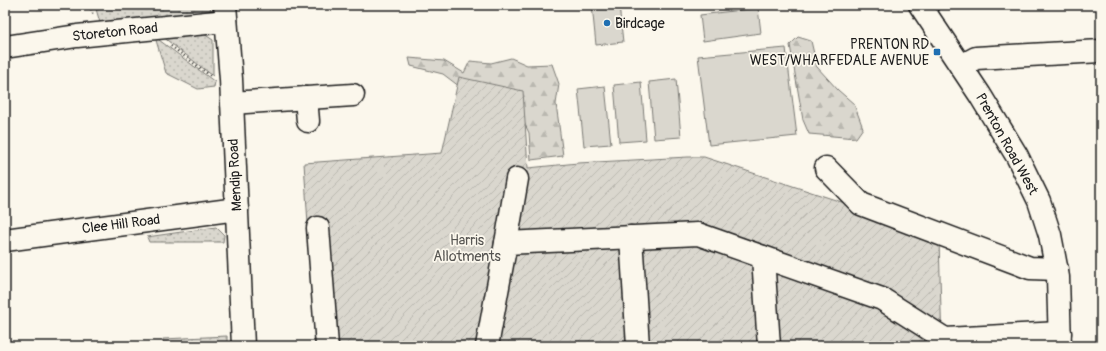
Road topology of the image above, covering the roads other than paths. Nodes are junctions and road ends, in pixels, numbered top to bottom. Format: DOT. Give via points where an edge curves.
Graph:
graph roads {
  1 [pos="920,5"];
  2 [pos="225,13"];
  3 [pos="5,47"];
  4 [pos="1101,51"];
  5 [pos="961,66"];
  6 [pos="353,94"];
  7 [pos="231,97"];
  8 [pos="306,98"];
  9 [pos="308,121"];
  10 [pos="826,168"];
  11 [pos="517,179"];
  12 [pos="237,209"];
  13 [pos="318,228"];
  14 [pos="632,237"];
  15 [pos="5,240"];
  16 [pos="506,243"];
  17 [pos="762,257"];
  18 [pos="1056,269"];
  19 [pos="1060,332"];
  20 [pos="949,336"];
  21 [pos="489,340"];
  22 [pos="243,346"];
  23 [pos="328,346"];
  24 [pos="638,346"];
  25 [pos="769,346"];
  1 -- 5 [label="street, Prenton Road West"];
  2 -- 3 [label="street, Storeton Road"];
  2 -- 7 [label="street, Mendip Road"];
  4 -- 5 [label="street" via="976,58"];
  5 -- 18 [label="street, Prenton Road West" via="1017,156 1039,201 1050,235"];
  6 -- 8 [label="street"];
  7 -- 8 [label="street"];
  7 -- 12 [label="street, Mendip Road"];
  8 -- 9 [label="street"];
  10 -- 18 [label="street" via="861,204 1030,268"];
  11 -- 16 [label="street"];
  12 -- 15 [label="street, Clee Hill Road"];
  12 -- 22 [label="street, Mendip Road"];
  13 -- 23 [label="street"];
  14 -- 16 [label="street"];
  14 -- 17 [label="street" via="698,234"];
  14 -- 24 [label="street"];
  16 -- 21 [label="street"];
  17 -- 20 [label="street" via="882,300"];
  17 -- 25 [label="street"];
  18 -- 19 [label="street, Prenton Road West"];
  19 -- 20 [label="street"];
}
